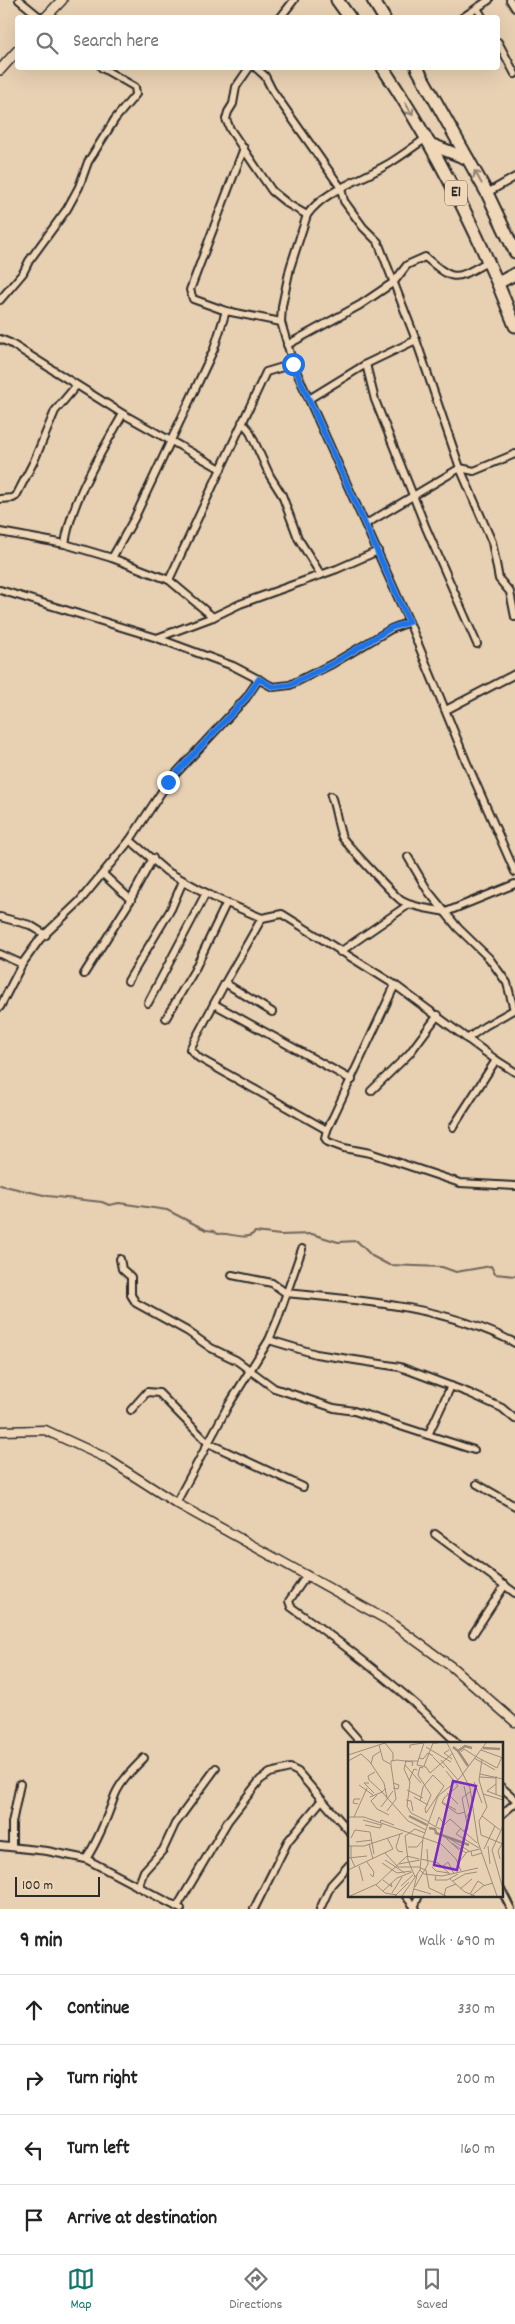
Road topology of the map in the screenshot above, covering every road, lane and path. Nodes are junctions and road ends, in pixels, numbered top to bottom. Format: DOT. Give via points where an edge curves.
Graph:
graph roads {
  1 [pos="19,0"];
  2 [pos="62,0"];
  3 [pos="294,0"];
  4 [pos="337,0"];
  5 [pos="373,0"];
  6 [pos="489,0"];
  7 [pos="510,0"];
  8 [pos="477,8"];
  9 [pos="515,8"];
  10 [pos="37,15"];
  11 [pos="49,15"];
  12 [pos="282,15"];
  13 [pos="348,15"];
  14 [pos="382,15"];
  15 [pos="466,15"];
  16 [pos="481,15"];
  17 [pos="500,46"];
  18 [pos="15,53"];
  19 [pos="0,70"];
  20 [pos="106,70"];
  21 [pos="249,70"];
  22 [pos="258,70"];
  23 [pos="384,70"];
  24 [pos="418,70"];
  25 [pos="515,74"];
  26 [pos="428,141"];
  27 [pos="244,148"];
  28 [pos="468,159"];
  29 [pos="515,177"];
  30 [pos="341,188"];
  31 [pos="487,193"];
  32 [pos="307,215"];
  33 [pos="511,232"];
  34 [pos="515,252"];
  35 [pos="489,261"];
  36 [pos="515,274"];
  37 [pos="394,282"];
  38 [pos="498,283"];
  39 [pos="0,300"];
  40 [pos="226,311"];
  41 [pos="281,322"];
  42 [pos="515,326"];
  43 [pos="0,339"];
  44 [pos="416,340"];
  45 [pos="287,345"];
  46 [pos="293,364"];
  47 [pos="366,364"];
  48 [pos="76,386"];
  49 [pos="309,400"];
  50 [pos="123,414"];
  51 [pos="242,422"];
  52 [pos="170,442"];
  53 [pos="515,454"];
  54 [pos="460,468"];
  55 [pos="221,469"];
  56 [pos="413,496"];
  57 [pos="0,499"];
  58 [pos="366,524"];
  59 [pos="0,532"];
  60 [pos="65,544"];
  61 [pos="378,551"];
  62 [pos="112,558"];
  63 [pos="320,575"];
  64 [pos="170,580"];
  65 [pos="0,590"];
  66 [pos="513,593"];
  67 [pos="213,617"];
  68 [pos="515,617"];
  69 [pos="409,622"];
  70 [pos="157,638"];
  71 [pos="477,644"];
  72 [pos="515,674"];
  73 [pos="259,679"];
  74 [pos="446,710"];
  75 [pos="331,796"];
  76 [pos="130,840"];
  77 [pos="408,857"];
  78 [pos="153,858"];
  79 [pos="515,872"];
  80 [pos="103,874"];
  81 [pos="183,882"];
  82 [pos="515,884"];
  83 [pos="206,893"];
  84 [pos="131,900"];
  85 [pos="226,904"];
  86 [pos="408,904"];
  87 [pos="446,912"];
  88 [pos="0,917"];
  89 [pos="262,918"];
  90 [pos="46,935"];
  91 [pos="340,952"];
  92 [pos="0,954"];
  93 [pos="22,964"];
  94 [pos="84,974"];
  95 [pos="128,981"];
  96 [pos="224,983"];
  97 [pos="395,985"];
  98 [pos="148,1004"];
  99 [pos="214,1004"];
  100 [pos="0,1007"];
  101 [pos="515,1009"];
  102 [pos="272,1012"];
  103 [pos="438,1016"];
  104 [pos="166,1018"];
  105 [pos="467,1039"];
  106 [pos="496,1060"];
  107 [pos="515,1072"];
  108 [pos="352,1080"];
  109 [pos="371,1090"];
  110 [pos="453,1127"];
  111 [pos="327,1130"];
  112 [pos="515,1186"];
  113 [pos="302,1249"];
  114 [pos="120,1259"];
  115 [pos="232,1275"];
  116 [pos="286,1293"];
  117 [pos="268,1340"];
  118 [pos="515,1343"];
  119 [pos="249,1369"];
  120 [pos="451,1386"];
  121 [pos="131,1410"];
  122 [pos="515,1419"];
  123 [pos="0,1430"];
  124 [pos="428,1435"];
  125 [pos="208,1443"];
  126 [pos="474,1450"];
  127 [pos="478,1484"];
  128 [pos="302,1487"];
  129 [pos="176,1503"];
  130 [pos="515,1506"];
  131 [pos="435,1534"];
  132 [pos="308,1575"];
  133 [pos="505,1585"];
  134 [pos="515,1593"];
  135 [pos="473,1634"];
  136 [pos="515,1722"];
  137 [pos="345,1725"];
  138 [pos="360,1742"];
  139 [pos="455,1742"];
  140 [pos="144,1758"];
  141 [pos="216,1768"];
  142 [pos="20,1784"];
  143 [pos="502,1788"];
  144 [pos="515,1799"];
  145 [pos="321,1801"];
  146 [pos="515,1803"];
  147 [pos="502,1814"];
  148 [pos="348,1830"];
  149 [pos="0,1846"];
  150 [pos="12,1846"];
  151 [pos="86,1860"];
  152 [pos="348,1866"];
  153 [pos="138,1887"];
  154 [pos="502,1891"];
  155 [pos="406,1896"];
  156 [pos="419,1896"];
  157 [pos="179,1908"];
  158 [pos="414,1908"];
  159 [pos="254,1909"];
  160 [pos="320,1909"];
  161 [pos="511,1909"];
  1 -- 10 [label="street"];
  2 -- 11 [label="main road"];
  3 -- 12 [label="street"];
  4 -- 13 [label="highway"];
  5 -- 14 [label="highway"];
  6 -- 8 [label="street"];
  7 -- 9 [label="street"];
  8 -- 15 [label="street"];
  8 -- 16 [label="street"];
  17 -- 25 [label="street"];
  18 -- 19 [label="main road"];
  20 -- 39 [label="street" via="130,82 136,87 136,94 115,119 88,162 67,209 23,273"];
  21 -- 27 [label="street" via="236,87 226,119"];
  22 -- 30 [label="street"];
  23 -- 26 [label="highway, E1, one-way"];
  24 -- 28 [label="highway, E1"];
  26 -- 28 [label="highway"];
  26 -- 30 [label="street"];
  26 -- 35 [label="highway, E1"];
  27 -- 32 [label="street" via="272,191"];
  27 -- 40 [label="street" via="190,290 193,299"];
  31 -- 28 [label="highway, E1, one-way"];
  29 -- 31 [label="street"];
  30 -- 32 [label="street"];
  30 -- 37 [label="street" via="344,202 378,242"];
  31 -- 33 [label="highway, E1"];
  32 -- 41 [label="street" via="290,268"];
  33 -- 34 [label="highway, E1"];
  35 -- 37 [label="street" via="454,278 425,257 407,265"];
  35 -- 38 [label="highway, E1"];
  36 -- 38 [label="highway"];
  37 -- 44 [label="street"];
  37 -- 45 [label="street" via="360,306"];
  38 -- 42 [label="highway, E1"];
  40 -- 41 [label="street"];
  40 -- 52 [label="street" via="214,349"];
  41 -- 45 [label="street"];
  43 -- 48 [label="street"];
  44 -- 47 [label="street"];
  44 -- 54 [label="street"];
  45 -- 46 [label="street"];
  46 -- 49 [label="street"];
  46 -- 51 [label="street" via="266,372"];
  47 -- 49 [label="street"];
  47 -- 56 [label="street" via="375,400"];
  48 -- 50 [label="street"];
  48 -- 57 [label="street" via="55,411 16,496"];
  49 -- 58 [label="street"];
  50 -- 52 [label="street"];
  50 -- 60 [label="street" via="68,521"];
  51 -- 55 [label="street"];
  51 -- 63 [label="street" via="282,495 298,538"];
  52 -- 55 [label="street"];
  52 -- 62 [label="street"];
  53 -- 54 [label="street" via="474,471"];
  54 -- 56 [label="street"];
  54 -- 66 [label="street" via="492,542 499,579"];
  55 -- 64 [label="street"];
  56 -- 58 [label="street"];
  56 -- 71 [label="street"];
  58 -- 61 [label="street"];
  59 -- 60 [label="street"];
  60 -- 62 [label="street"];
  61 -- 63 [label="street"];
  61 -- 69 [label="street"];
  62 -- 64 [label="street"];
  63 -- 67 [label="street"];
  64 -- 67 [label="street"];
  65 -- 70 [label="street"];
  66 -- 68 [label="street"];
  67 -- 70 [label="street"];
  69 -- 73 [label="street" via="391,628 290,685 273,687"];
  69 -- 74 [label="street"];
  70 -- 73 [label="street"];
  72 -- 74 [label="street"];
  73 -- 76 [label="street" via="246,698 168,782"];
  74 -- 79 [label="street"];
  75 -- 86 [label="street" via="342,838 397,898"];
  76 -- 78 [label="street"];
  76 -- 80 [label="street"];
  77 -- 87 [label="street" via="428,891"];
  78 -- 81 [label="street"];
  78 -- 84 [label="street"];
  80 -- 84 [label="street"];
  80 -- 90 [label="street"];
  81 -- 83 [label="street"];
  81 -- 95 [label="street" via="171,909"];
  82 -- 87 [label="street"];
  83 -- 85 [label="street"];
  83 -- 98 [label="street"];
  84 -- 94 [label="street"];
  85 -- 89 [label="street"];
  85 -- 104 [label="street" via="194,971"];
  86 -- 87 [label="street"];
  86 -- 91 [label="street"];
  87 -- 101 [label="street" via="508,983"];
  88 -- 90 [label="street" via="30,925"];
  89 -- 91 [label="street" via="282,914"];
  89 -- 96 [label="street"];
  90 -- 93 [label="street"];
  91 -- 97 [label="street"];
  92 -- 93 [label="street"];
  93 -- 100 [label="street"];
  96 -- 99 [label="street"];
  96 -- 102 [label="street"];
  97 -- 103 [label="street"];
  97 -- 108 [label="street"];
  99 -- 108 [label="street"];
  99 -- 111 [label="street" via="192,1044 192,1053"];
  101 -- 105 [label="street"];
  103 -- 105 [label="street"];
  103 -- 109 [label="street" via="409,1054"];
  105 -- 106 [label="street"];
  106 -- 107 [label="street"];
  106 -- 110 [label="street"];
  108 -- 111 [label="street"];
  111 -- 112 [label="street" via="325,1138 328,1142 460,1183"];
  113 -- 116 [label="street"];
  114 -- 119 [label="street" via="122,1269 131,1277 131,1295 136,1303"];
  115 -- 116 [label="street" via="272,1284"];
  116 -- 117 [label="street"];
  116 -- 118 [label="street" via="425,1311 485,1329"];
  117 -- 119 [label="street"];
  117 -- 120 [label="street" via="316,1354 400,1367"];
  119 -- 124 [label="street" via="274,1388"];
  119 -- 125 [label="street"];
  120 -- 122 [label="street" via="502,1408"];
  120 -- 124 [label="street"];
  121 -- 125 [label="street" via="148,1392 159,1393"];
  123 -- 129 [label="street" via="35,1429 56,1434 104,1457"];
  124 -- 126 [label="street"];
  125 -- 128 [label="street"];
  125 -- 129 [label="street"];
  127 -- 130 [label="street"];
  129 -- 132 [label="street"];
  131 -- 133 [label="street"];
  132 -- 136 [label="street" via="388,1620 452,1668"];
  132 -- 139 [label="street" via="289,1600 291,1607 343,1643"];
  133 -- 134 [label="street"];
  133 -- 135 [label="street"];
  137 -- 138 [label="street"];
  140 -- 151 [label="street" via="118,1790 98,1840"];
  141 -- 153 [label="street" via="176,1824 163,1850 144,1871"];
  142 -- 150 [label="street"];
  143 -- 144 [label="street"];
  145 -- 148 [label="street"];
  145 -- 157 [label="street" via="294,1769 265,1776 228,1821"];
  145 -- 159 [label="street" via="288,1841"];
  146 -- 147 [label="street"];
  149 -- 150 [label="street"];
  150 -- 151 [label="street"];
  151 -- 153 [label="street"];
  152 -- 160 [label="street" via="331,1885"];
  153 -- 157 [label="street"];
  154 -- 161 [label="street"];
  155 -- 158 [label="street"];
  156 -- 158 [label="street"];
}
